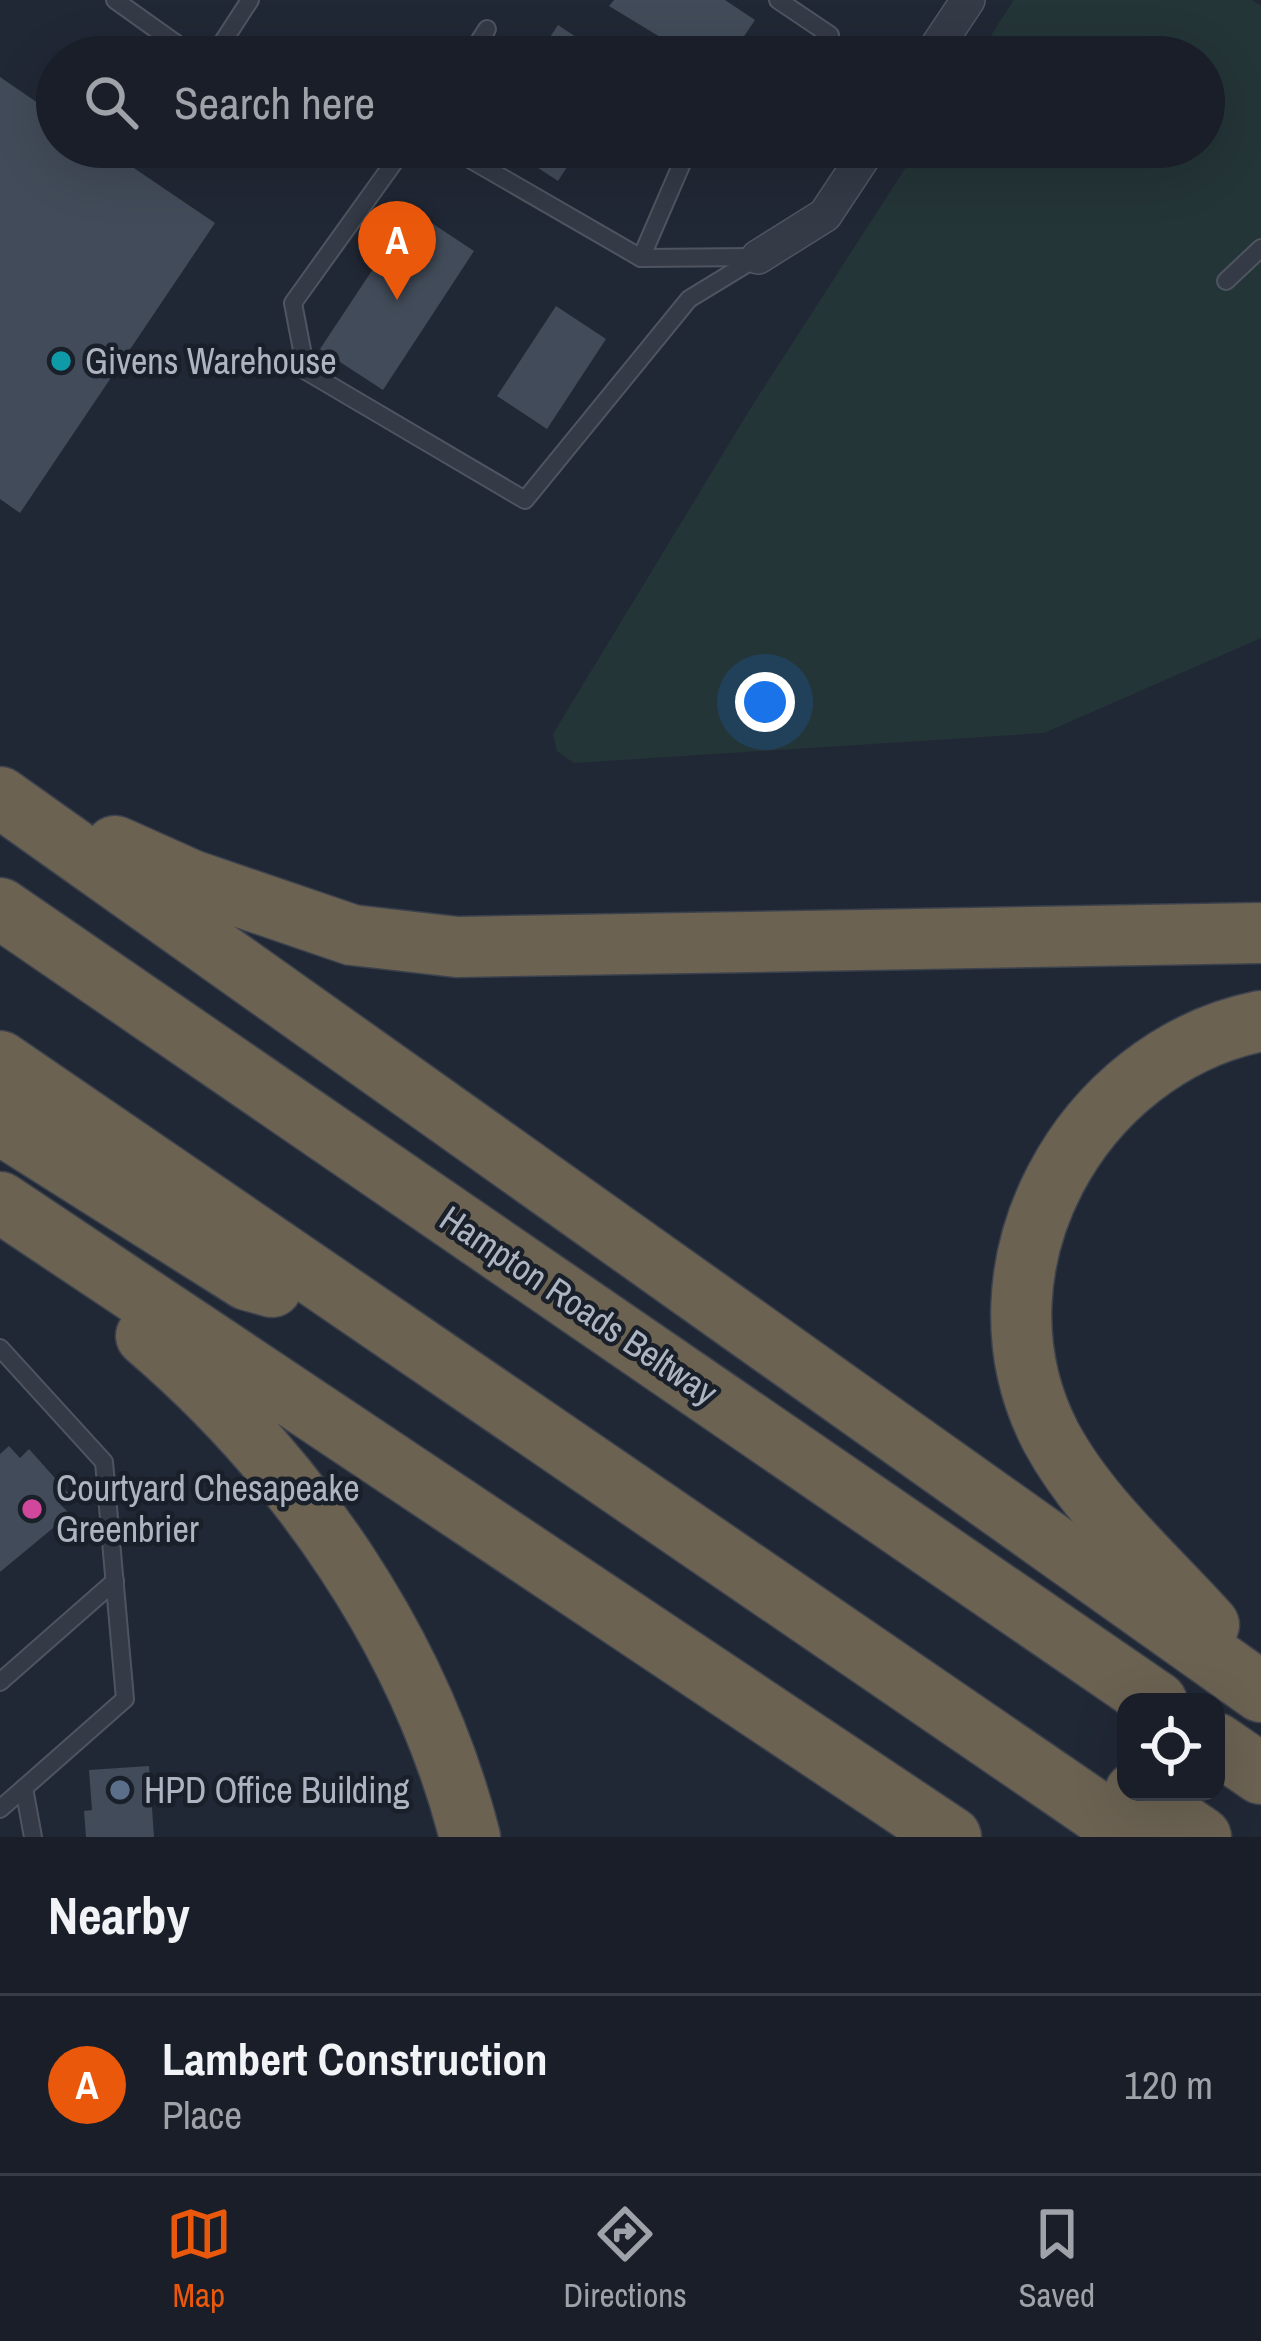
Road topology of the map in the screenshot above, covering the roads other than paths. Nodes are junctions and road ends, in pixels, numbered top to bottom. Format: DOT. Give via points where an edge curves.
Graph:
graph roads {
  1 [pos="116,0"];
  2 [pos="250,0"];
  3 [pos="778,0"];
  4 [pos="968,0"];
  5 [pos="487,29"];
  6 [pos="830,35"];
  7 [pos="165,36"];
  8 [pos="227,36"];
  9 [pos="482,36"];
  10 [pos="944,36"];
  11 [pos="390,168"];
  12 [pos="485,168"];
  13 [pos="680,168"];
  14 [pos="856,168"];
  15 [pos="1261,248"];
  16 [pos="758,256"];
  17 [pos="641,258"];
  18 [pos="1226,281"];
  19 [pos="0,783"];
  20 [pos="0,797"];
  21 [pos="0,908"];
  22 [pos="1261,933"];
  23 [pos="0,956"];
  24 [pos="1261,1021"];
  25 [pos="0,1023"];
  26 [pos="0,1061"];
  27 [pos="0,1124"];
  28 [pos="0,1202"];
  29 [pos="0,1212"];
  30 [pos="365,1312"];
  31 [pos="4,1359"];
  32 [pos="115,1581"];
  33 [pos="0,1682"];
  34 [pos="1261,1683"];
  35 [pos="1144,1693"];
  36 [pos="1261,1693"];
  37 [pos="1117,1720"];
  38 [pos="1225,1748"];
  39 [pos="1261,1774"];
  40 [pos="1117,1780"];
  41 [pos="24,1787"];
  42 [pos="1225,1794"];
  43 [pos="1148,1801"];
  44 [pos="0,1809"];
  45 [pos="1261,1818"];
  46 [pos="33,1837"];
  47 [pos="470,1837"];
  48 [pos="951,1837"];
  49 [pos="1134,1837"];
  50 [pos="1201,1837"];
  1 -- 7 [label="lane"];
  2 -- 8 [label="lane"];
  3 -- 6 [label="lane"];
  4 -- 10 [label="street"];
  5 -- 9 [label="lane"];
  11 -- 16 [label="lane" via="292,303 306,371 525,500 689,299"];
  12 -- 17 [label="lane"];
  13 -- 17 [label="lane"];
  14 -- 16 [label="street" via="824,215"];
  15 -- 18 [label="lane"];
  16 -- 17 [label="lane"];
  19 -- 22 [label="highway" via="191,880 352,935 549,949"];
  20 -- 36 [label="highway"];
  21 -- 35 [label="highway, Hampton Roads Beltway"];
  23 -- 37 [label="highway"];
  24 -- 34 [label="highway" via="1180,1049 1102,1108 1054,1176 1021,1295 1024,1347 1051,1436 1108,1514"];
  25 -- 40 [label="highway"];
  26 -- 30 [label="highway"];
  27 -- 30 [label="highway" via="248,1280"];
  28 -- 48 [label="highway"];
  29 -- 47 [label="highway" via="190,1373 302,1495 398,1651"];
  30 -- 49 [label="highway"];
  31 -- 32 [label="lane" via="104,1462"];
  32 -- 33 [label="lane"];
  32 -- 41 [label="lane" via="125,1699"];
  38 -- 39 [label="highway"];
  41 -- 44 [label="lane"];
  41 -- 46 [label="lane"];
  42 -- 45 [label="highway"];
  43 -- 50 [label="highway"];
}
